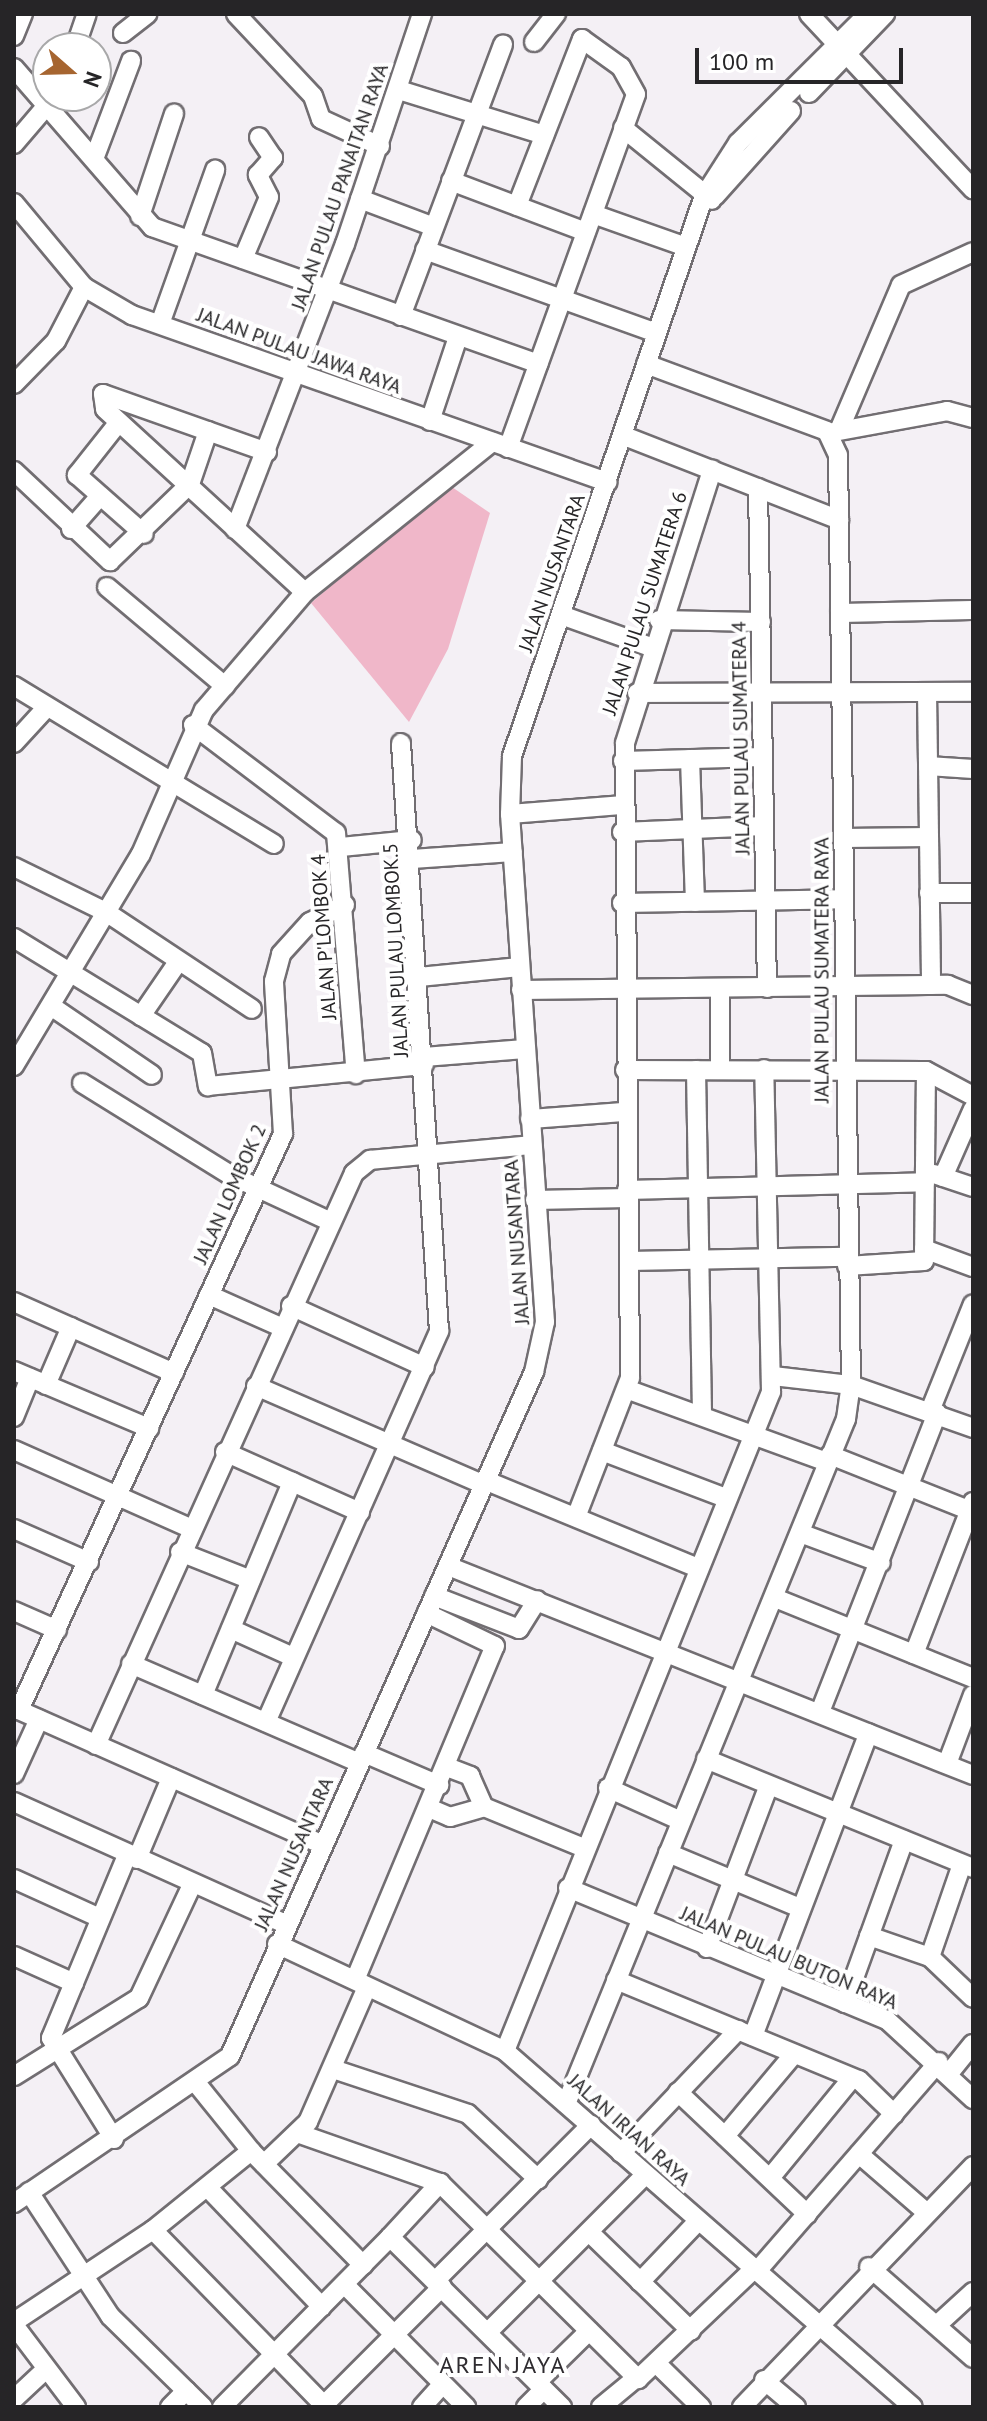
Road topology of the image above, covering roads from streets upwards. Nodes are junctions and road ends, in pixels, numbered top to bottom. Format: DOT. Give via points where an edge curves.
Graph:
graph roads {
  1 [pos="23,14"];
  2 [pos="147,14"];
  3 [pos="236,14"];
  4 [pos="422,14"];
  5 [pos="556,14"];
  6 [pos="809,14"];
  7 [pos="868,14"];
  8 [pos="885,14"];
  9 [pos="123,33"];
  10 [pos="14,36"];
  11 [pos="534,42"];
  12 [pos="503,44"];
  13 [pos="844,50"];
  14 [pos="131,61"];
  15 [pos="14,68"];
  16 [pos="32,84"];
  17 [pos="399,90"];
  18 [pos="43,112"];
  19 [pos="59,112"];
  20 [pos="174,114"];
  21 [pos="476,114"];
  22 [pos="623,128"];
  23 [pos="544,135"];
  24 [pos="259,137"];
  25 [pos="14,144"];
  26 [pos="380,146"];
  27 [pos="94,159"];
  28 [pos="215,170"];
  29 [pos="451,181"];
  30 [pos="973,189"];
  31 [pos="708,198"];
  32 [pos="360,199"];
  33 [pos="517,206"];
  34 [pos="17,214"];
  35 [pos="593,214"];
  36 [pos="140,216"];
  37 [pos="434,227"];
  38 [pos="586,232"];
  39 [pos="191,241"];
  40 [pos="686,247"];
  41 [pos="425,250"];
  42 [pos="973,252"];
  43 [pos="243,259"];
  44 [pos="84,287"];
  45 [pos="328,291"];
  46 [pos="562,299"];
  47 [pos="401,316"];
  48 [pos="160,324"];
  49 [pos="657,333"];
  50 [pos="458,337"];
  51 [pos="538,364"];
  52 [pos="646,364"];
  53 [pos="298,373"];
  54 [pos="14,384"];
  55 [pos="973,418"];
  56 [pos="430,421"];
  57 [pos="119,422"];
  58 [pos="208,431"];
  59 [pos="836,431"];
  60 [pos="624,436"];
  61 [pos="500,445"];
  62 [pos="267,452"];
  63 [pos="712,470"];
  64 [pos="14,471"];
  65 [pos="607,482"];
  66 [pos="190,484"];
  67 [pos="758,488"];
  68 [pos="100,496"];
  69 [pos="839,520"];
  70 [pos="71,529"];
  71 [pos="235,529"];
  72 [pos="144,534"];
  73 [pos="107,587"];
  74 [pos="305,592"];
  75 [pos="973,610"];
  76 [pos="840,613"];
  77 [pos="561,615"];
  78 [pos="659,620"];
  79 [pos="761,622"];
  80 [pos="651,647"];
  81 [pos="14,686"];
  82 [pos="225,686"];
  83 [pos="843,691"];
  84 [pos="762,692"];
  85 [pos="927,692"];
  86 [pos="973,692"];
  87 [pos="637,693"];
  88 [pos="47,707"];
  89 [pos="193,725"];
  90 [pos="14,743"];
  91 [pos="401,743"];
  92 [pos="763,757"];
  93 [pos="690,759"];
  94 [pos="623,761"];
  95 [pos="928,766"];
  96 [pos="973,769"];
  97 [pos="173,778"];
  98 [pos="621,805"];
  99 [pos="510,814"];
  100 [pos="764,826"];
  101 [pos="693,828"];
  102 [pos="622,832"];
  103 [pos="929,837"];
  104 [pos="843,838"];
  105 [pos="274,844"];
  106 [pos="341,847"];
  107 [pos="412,850"];
  108 [pos="513,852"];
  109 [pos="14,867"];
  110 [pos="929,893"];
  111 [pos="973,893"];
  112 [pos="766,899"];
  113 [pos="843,899"];
  114 [pos="695,902"];
  115 [pos="622,903"];
  116 [pos="345,905"];
  117 [pos="106,912"];
  118 [pos="14,938"];
  119 [pos="178,962"];
  120 [pos="520,967"];
  121 [pos="71,972"];
  122 [pos="419,977"];
  123 [pos="931,985"];
  124 [pos="844,987"];
  125 [pos="767,988"];
  126 [pos="623,989"];
  127 [pos="720,989"];
  128 [pos="521,990"];
  129 [pos="973,995"];
  130 [pos="51,1006"];
  131 [pos="252,1009"];
  132 [pos="141,1016"];
  133 [pos="525,1049"];
  134 [pos="424,1061"];
  135 [pos="14,1066"];
  136 [pos="764,1069"];
  137 [pos="844,1069"];
  138 [pos="625,1070"];
  139 [pos="696,1070"];
  140 [pos="720,1070"];
  141 [pos="926,1071"];
  142 [pos="356,1074"];
  143 [pos="152,1075"];
  144 [pos="82,1083"];
  145 [pos="285,1083"];
  146 [pos="973,1096"];
  147 [pos="973,1109"];
  148 [pos="624,1112"];
  149 [pos="530,1119"];
  150 [pos="532,1145"];
  151 [pos="430,1155"];
  152 [pos="931,1176"];
  153 [pos="767,1187"];
  154 [pos="846,1187"];
  155 [pos="973,1187"];
  156 [pos="698,1189"];
  157 [pos="257,1190"];
  158 [pos="627,1194"];
  159 [pos="535,1200"];
  160 [pos="331,1222"];
  161 [pos="924,1255"];
  162 [pos="699,1259"];
  163 [pos="767,1259"];
  164 [pos="629,1261"];
  165 [pos="847,1261"];
  166 [pos="973,1267"];
  167 [pos="209,1295"];
  168 [pos="14,1302"];
  169 [pos="973,1304"];
  170 [pos="291,1306"];
  171 [pos="71,1327"];
  172 [pos="281,1327"];
  173 [pos="967,1337"];
  174 [pos="425,1367"];
  175 [pos="174,1373"];
  176 [pos="773,1376"];
  177 [pos="30,1378"];
  178 [pos="851,1385"];
  179 [pos="256,1386"];
  180 [pos="629,1390"];
  181 [pos="934,1412"];
  182 [pos="702,1416"];
  183 [pos="14,1417"];
  184 [pos="149,1428"];
  185 [pos="973,1428"];
  186 [pos="752,1436"];
  187 [pos="389,1445"];
  188 [pos="14,1450"];
  189 [pos="602,1451"];
  190 [pos="225,1452"];
  191 [pos="828,1458"];
  192 [pos="292,1482"];
  193 [pos="486,1483"];
  194 [pos="910,1486"];
  195 [pos="118,1496"];
  196 [pos="726,1498"];
  197 [pos="972,1508"];
  198 [pos="360,1512"];
  199 [pos="576,1517"];
  200 [pos="190,1528"];
  201 [pos="14,1529"];
  202 [pos="800,1533"];
  203 [pos="180,1552"];
  204 [pos="89,1562"];
  205 [pos="881,1563"];
  206 [pos="448,1566"];
  207 [pos="698,1568"];
  208 [pos="251,1580"];
  209 [pos="775,1598"];
  210 [pos="537,1600"];
  211 [pos="430,1604"];
  212 [pos="14,1611"];
  213 [pos="231,1629"];
  214 [pos="852,1629"];
  215 [pos="57,1630"];
  216 [pos="662,1650"];
  217 [pos="914,1654"];
  218 [pos="293,1657"];
  219 [pos="131,1664"];
  220 [pos="973,1678"];
  221 [pos="738,1682"];
  222 [pos="203,1695"];
  223 [pos="973,1695"];
  224 [pos="16,1709"];
  225 [pos="820,1712"];
  226 [pos="39,1719"];
  227 [pos="266,1722"];
  228 [pos="869,1733"];
  229 [pos="96,1745"];
  230 [pos="362,1758"];
  231 [pos="706,1759"];
  232 [pos="947,1764"];
  233 [pos="447,1767"];
  234 [pos="14,1774"];
  235 [pos="973,1775"];
  236 [pos="171,1778"];
  237 [pos="439,1785"];
  238 [pos="769,1785"];
  239 [pos="608,1788"];
  240 [pos="14,1802"];
  241 [pos="484,1807"];
  242 [pos="429,1808"];
  243 [pos="837,1813"];
  244 [pos="681,1821"];
  245 [pos="904,1840"];
  246 [pos="321,1844"];
  247 [pos="584,1848"];
  248 [pos="668,1853"];
  249 [pos="132,1857"];
  250 [pos="969,1863"];
  251 [pos="14,1879"];
  252 [pos="733,1880"];
  253 [pos="192,1885"];
  254 [pos="568,1888"];
  255 [pos="800,1908"];
  256 [pos="100,1918"];
  257 [pos="641,1921"];
  258 [pos="285,1924"];
  259 [pos="869,1936"];
  260 [pos="277,1944"];
  261 [pos="707,1948"];
  262 [pos="14,1956"];
  263 [pos="930,1957"];
  264 [pos="774,1976"];
  265 [pos="616,1980"];
  266 [pos="74,1983"];
  267 [pos="361,1983"];
  268 [pos="973,1998"];
  269 [pos="845,2003"];
  270 [pos="746,2033"];
  271 [pos="973,2044"];
  272 [pos="54,2047"];
  273 [pos="505,2051"];
  274 [pos="794,2054"];
  275 [pos="945,2067"];
  276 [pos="333,2069"];
  277 [pos="14,2076"];
  278 [pos="852,2078"];
  279 [pos="197,2084"];
  280 [pos="678,2092"];
  281 [pos="973,2099"];
  282 [pos="566,2104"];
  283 [pos="894,2114"];
  284 [pos="591,2125"];
  285 [pos="300,2134"];
  286 [pos="725,2136"];
  287 [pos="114,2139"];
  288 [pos="621,2153"];
  289 [pos="859,2154"];
  290 [pos="258,2158"];
  291 [pos="973,2166"];
  292 [pos="645,2175"];
  293 [pos="770,2178"];
  294 [pos="538,2179"];
  295 [pos="440,2183"];
  296 [pos="209,2189"];
  297 [pos="22,2198"];
  298 [pos="926,2212"];
  299 [pos="807,2214"];
  300 [pos="698,2221"];
  301 [pos="153,2230"];
  302 [pos="487,2230"];
  303 [pos="589,2232"];
  304 [pos="390,2237"];
  305 [pos="363,2265"];
  306 [pos="869,2267"];
  307 [pos="756,2270"];
  308 [pos="81,2279"];
  309 [pos="539,2281"];
  310 [pos="640,2282"];
  311 [pos="438,2284"];
  312 [pos="345,2285"];
  313 [pos="973,2292"];
  314 [pos="322,2307"];
  315 [pos="817,2321"];
  316 [pos="14,2324"];
  317 [pos="937,2325"];
  318 [pos="589,2331"];
  319 [pos="691,2331"];
  320 [pos="488,2332"];
  321 [pos="392,2337"];
  322 [pos="274,2355"];
  323 [pos="973,2358"];
  324 [pos="656,2363"];
  325 [pos="44,2371"];
  326 [pos="637,2379"];
  327 [pos="764,2380"];
  328 [pos="442,2385"];
  329 [pos="540,2386"];
  330 [pos="186,2391"];
  331 [pos="14,2399"];
  332 [pos="325,2406"];
  333 [pos="76,2407"];
  334 [pos="170,2407"];
  335 [pos="203,2407"];
  336 [pos="222,2407"];
  337 [pos="422,2407"];
  338 [pos="466,2407"];
  339 [pos="526,2407"];
  340 [pos="562,2407"];
  341 [pos="601,2407"];
  342 [pos="701,2407"];
  343 [pos="742,2407"];
  344 [pos="796,2407"];
  345 [pos="913,2407"];
  1 -- 10 [label="street"];
  2 -- 9 [label="street"];
  3 -- 26 [label="street" via="313,96 321,119"];
  4 -- 17 [label="street, JALAN PULAU PANAITAN RAYA"];
  5 -- 11 [label="street"];
  6 -- 13 [label="street"];
  7 -- 13 [label="street, JALAN NUSANTARA"];
  8 -- 13 [label="street, JALAN NUSANTARA"];
  12 -- 21 [label="street"];
  13 -- 30 [label="street"];
  13 -- 31 [label="street, JALAN NUSANTARA"];
  14 -- 27 [label="street"];
  15 -- 16 [label="street"];
  17 -- 21 [label="street"];
  17 -- 26 [label="street, JALAN PULAU PANAITAN RAYA"];
  18 -- 25 [label="street"];
  19 -- 27 [label="street"];
  20 -- 36 [label="street"];
  21 -- 23 [label="street"];
  21 -- 29 [label="street"];
  22 -- 23 [label="street" via="636,94 633,80 582,39"];
  22 -- 31 [label="street"];
  22 -- 35 [label="street"];
  23 -- 33 [label="street"];
  24 -- 43 [label="street" via="274,159 258,175 269,199"];
  26 -- 32 [label="street, JALAN PULAU PANAITAN RAYA"];
  27 -- 36 [label="street"];
  28 -- 39 [label="street"];
  29 -- 33 [label="street"];
  29 -- 37 [label="street"];
  31 -- 40 [label="street, JALAN NUSANTARA"];
  32 -- 37 [label="street"];
  32 -- 45 [label="street, JALAN PULAU PANAITAN RAYA"];
  33 -- 38 [label="street"];
  34 -- 44 [label="street, JALAN PULAU JAWA RAYA"];
  35 -- 38 [label="street"];
  35 -- 40 [label="street"];
  36 -- 39 [label="street"];
  37 -- 41 [label="street"];
  38 -- 46 [label="street"];
  39 -- 43 [label="street"];
  39 -- 48 [label="street"];
  40 -- 49 [label="street, JALAN NUSANTARA"];
  41 -- 46 [label="street"];
  41 -- 47 [label="street"];
  42 -- 59 [label="street" via="901,285"];
  43 -- 45 [label="street"];
  44 -- 48 [label="street, JALAN PULAU JAWA RAYA"];
  44 -- 54 [label="street" via="49,351"];
  45 -- 47 [label="street"];
  45 -- 53 [label="street, JALAN PULAU PANAITAN RAYA"];
  46 -- 49 [label="street"];
  46 -- 51 [label="street"];
  47 -- 50 [label="street"];
  48 -- 53 [label="street, JALAN PULAU JAWA RAYA"];
  49 -- 52 [label="street, JALAN NUSANTARA"];
  50 -- 51 [label="street"];
  50 -- 56 [label="street"];
  51 -- 61 [label="street"];
  52 -- 59 [label="street"];
  52 -- 60 [label="street, JALAN NUSANTARA"];
  53 -- 56 [label="street, JALAN PULAU JAWA RAYA"];
  53 -- 62 [label="street, JALAN PULAU PANAITAN RAYA"];
  55 -- 59 [label="street" via="947,411"];
  56 -- 61 [label="street, JALAN PULAU JAWA RAYA"];
  57 -- 58 [label="street" via="105,409 107,392"];
  57 -- 66 [label="street"];
  57 -- 68 [label="street" via="77,474"];
  58 -- 62 [label="street"];
  58 -- 66 [label="street"];
  59 -- 69 [label="street, JALAN PULAU SUMATERA RAYA"];
  60 -- 63 [label="street"];
  60 -- 65 [label="street, JALAN NUSANTARA"];
  61 -- 65 [label="street, JALAN PULAU JAWA RAYA"];
  61 -- 74 [label="street"];
  62 -- 71 [label="street, JALAN PULAU PANAITAN RAYA"];
  63 -- 67 [label="street"];
  63 -- 78 [label="street, JALAN PULAU SUMATERA 6"];
  64 -- 70 [label="street"];
  65 -- 77 [label="street, JALAN NUSANTARA"];
  66 -- 71 [label="street"];
  66 -- 72 [label="street"];
  67 -- 69 [label="street"];
  67 -- 79 [label="street, JALAN PULAU SUMATERA 4"];
  68 -- 70 [label="street"];
  68 -- 72 [label="street"];
  69 -- 76 [label="street, JALAN PULAU SUMATERA RAYA"];
  70 -- 72 [label="street" via="108,561"];
  71 -- 74 [label="street"];
  73 -- 82 [label="street"];
  74 -- 82 [label="street"];
  75 -- 76 [label="street"];
  76 -- 83 [label="street, JALAN PULAU SUMATERA RAYA"];
  77 -- 80 [label="street"];
  77 -- 99 [label="street, JALAN NUSANTARA" via="512,756"];
  78 -- 79 [label="street"];
  78 -- 80 [label="street, JALAN PULAU SUMATERA 6"];
  79 -- 84 [label="street, JALAN PULAU SUMATERA 4"];
  80 -- 87 [label="street, JALAN PULAU SUMATERA 6"];
  81 -- 88 [label="street"];
  82 -- 89 [label="street"];
  83 -- 84 [label="street"];
  83 -- 85 [label="street"];
  83 -- 104 [label="street, JALAN PULAU SUMATERA RAYA"];
  84 -- 87 [label="street"];
  84 -- 92 [label="street, JALAN PULAU SUMATERA 4"];
  85 -- 86 [label="street"];
  85 -- 95 [label="street"];
  87 -- 94 [label="street, JALAN PULAU SUMATERA 6"];
  88 -- 90 [label="street"];
  88 -- 97 [label="street"];
  89 -- 97 [label="street"];
  89 -- 106 [label="street, JALAN P'LOMBOK 4" via="329,826"];
  91 -- 107 [label="street, JALAN PULAU LOMBOK.5"];
  92 -- 93 [label="street"];
  92 -- 100 [label="street, JALAN PULAU SUMATERA 4"];
  93 -- 94 [label="street"];
  93 -- 101 [label="street"];
  94 -- 98 [label="street, JALAN PULAU SUMATERA 6"];
  95 -- 96 [label="street"];
  95 -- 103 [label="street"];
  97 -- 105 [label="street"];
  97 -- 117 [label="street" via="156,826"];
  98 -- 99 [label="street"];
  98 -- 102 [label="street, JALAN PULAU SUMATERA 6"];
  99 -- 108 [label="street, JALAN NUSANTARA"];
  100 -- 101 [label="street"];
  100 -- 112 [label="street, JALAN PULAU SUMATERA 4"];
  101 -- 102 [label="street"];
  101 -- 114 [label="street"];
  102 -- 115 [label="street, JALAN PULAU SUMATERA 6"];
  103 -- 104 [label="street"];
  103 -- 110 [label="street"];
  104 -- 113 [label="street, JALAN PULAU SUMATERA RAYA"];
  106 -- 107 [label="street"];
  106 -- 116 [label="street, JALAN P'LOMBOK 4"];
  107 -- 108 [label="street"];
  107 -- 122 [label="street, JALAN PULAU LOMBOK.5"];
  108 -- 120 [label="street, JALAN NUSANTARA"];
  109 -- 117 [label="street"];
  110 -- 111 [label="street"];
  110 -- 123 [label="street"];
  112 -- 113 [label="street"];
  112 -- 114 [label="street"];
  112 -- 125 [label="street, JALAN PULAU SUMATERA 4"];
  113 -- 124 [label="street, JALAN PULAU SUMATERA RAYA"];
  114 -- 115 [label="street"];
  115 -- 126 [label="street, JALAN PULAU SUMATERA 6"];
  116 -- 142 [label="street, JALAN P'LOMBOK 4"];
  116 -- 145 [label="street, JALAN LOMBOK 2" via="296,934 275,969"];
  117 -- 119 [label="street"];
  117 -- 121 [label="street"];
  118 -- 121 [label="street"];
  119 -- 131 [label="street"];
  119 -- 132 [label="street"];
  120 -- 122 [label="street"];
  120 -- 128 [label="street, JALAN NUSANTARA"];
  121 -- 130 [label="street"];
  121 -- 132 [label="street"];
  122 -- 134 [label="street, JALAN PULAU LOMBOK.5"];
  123 -- 124 [label="street"];
  123 -- 129 [label="street"];
  124 -- 125 [label="street"];
  124 -- 137 [label="street, JALAN PULAU SUMATERA RAYA"];
  125 -- 127 [label="street"];
  126 -- 127 [label="street"];
  126 -- 128 [label="street"];
  126 -- 138 [label="street, JALAN PULAU SUMATERA 6"];
  127 -- 140 [label="street"];
  128 -- 133 [label="street, JALAN NUSANTARA"];
  130 -- 135 [label="street"];
  130 -- 143 [label="street"];
  132 -- 145 [label="street" via="202,1053 208,1086"];
  133 -- 134 [label="street"];
  133 -- 149 [label="street, JALAN NUSANTARA"];
  134 -- 142 [label="street"];
  134 -- 151 [label="street, JALAN PULAU LOMBOK.5"];
  136 -- 137 [label="street"];
  136 -- 140 [label="street"];
  136 -- 153 [label="street"];
  137 -- 141 [label="street"];
  137 -- 154 [label="street, JALAN PULAU SUMATERA RAYA"];
  138 -- 139 [label="street"];
  138 -- 148 [label="street, JALAN PULAU SUMATERA 6"];
  139 -- 140 [label="street"];
  139 -- 156 [label="street"];
  141 -- 146 [label="street"];
  141 -- 152 [label="street"];
  142 -- 145 [label="street"];
  144 -- 157 [label="street"];
  145 -- 157 [label="street, JALAN LOMBOK 2" via="283,1134"];
  147 -- 152 [label="street"];
  148 -- 149 [label="street"];
  148 -- 158 [label="street, JALAN PULAU SUMATERA 6"];
  149 -- 150 [label="street, JALAN NUSANTARA"];
  150 -- 151 [label="street"];
  150 -- 159 [label="street, JALAN NUSANTARA"];
  151 -- 160 [label="street" via="362,1165"];
  151 -- 174 [label="street, JALAN PULAU LOMBOK.5" via="440,1318"];
  152 -- 154 [label="street"];
  152 -- 155 [label="street"];
  152 -- 161 [label="street"];
  153 -- 154 [label="street"];
  153 -- 156 [label="street"];
  153 -- 163 [label="street"];
  154 -- 165 [label="street, JALAN PULAU SUMATERA RAYA"];
  156 -- 158 [label="street"];
  156 -- 162 [label="street"];
  157 -- 160 [label="street"];
  157 -- 167 [label="street, JALAN LOMBOK 2"];
  158 -- 159 [label="street"];
  158 -- 164 [label="street, JALAN PULAU SUMATERA 6"];
  159 -- 193 [label="street, JALAN NUSANTARA" via="544,1344"];
  160 -- 170 [label="street"];
  161 -- 165 [label="street"];
  161 -- 166 [label="street"];
  162 -- 163 [label="street"];
  162 -- 164 [label="street"];
  162 -- 182 [label="street"];
  163 -- 165 [label="street"];
  163 -- 176 [label="street"];
  164 -- 180 [label="street, JALAN PULAU SUMATERA 6"];
  165 -- 178 [label="street, JALAN PULAU SUMATERA RAYA"];
  167 -- 172 [label="street"];
  167 -- 175 [label="street, JALAN LOMBOK 2"];
  168 -- 171 [label="street"];
  169 -- 173 [label="street"];
  170 -- 172 [label="street"];
  170 -- 174 [label="street"];
  171 -- 175 [label="street"];
  171 -- 177 [label="street"];
  172 -- 179 [label="street"];
  173 -- 181 [label="street"];
  174 -- 187 [label="street, JALAN PULAU LOMBOK.5"];
  175 -- 184 [label="street, JALAN LOMBOK 2"];
  176 -- 178 [label="street"];
  176 -- 186 [label="street"];
  177 -- 183 [label="street"];
  177 -- 184 [label="street"];
  178 -- 181 [label="street"];
  178 -- 191 [label="street, JALAN PULAU SUMATERA RAYA"];
  179 -- 187 [label="street"];
  179 -- 190 [label="street"];
  180 -- 182 [label="street"];
  180 -- 189 [label="street"];
  181 -- 185 [label="street"];
  181 -- 194 [label="street"];
  182 -- 186 [label="street"];
  184 -- 195 [label="street, JALAN LOMBOK 2"];
  186 -- 191 [label="street"];
  186 -- 196 [label="street"];
  187 -- 193 [label="street"];
  187 -- 198 [label="street, JALAN PULAU LOMBOK.5"];
  188 -- 195 [label="street"];
  189 -- 196 [label="street"];
  189 -- 199 [label="street"];
  190 -- 192 [label="street"];
  190 -- 200 [label="street"];
  191 -- 194 [label="street"];
  191 -- 202 [label="street, JALAN PULAU SUMATERA RAYA"];
  192 -- 198 [label="street"];
  192 -- 208 [label="street"];
  193 -- 199 [label="street"];
  193 -- 206 [label="street, JALAN NUSANTARA"];
  194 -- 197 [label="street"];
  194 -- 205 [label="street"];
  195 -- 200 [label="street"];
  195 -- 204 [label="street, JALAN LOMBOK 2"];
  196 -- 207 [label="street"];
  197 -- 217 [label="street"];
  198 -- 218 [label="street, JALAN PULAU LOMBOK.5"];
  199 -- 207 [label="street"];
  200 -- 203 [label="street"];
  201 -- 204 [label="street"];
  202 -- 205 [label="street"];
  202 -- 209 [label="street, JALAN PULAU SUMATERA RAYA"];
  203 -- 208 [label="street"];
  203 -- 219 [label="street"];
  204 -- 215 [label="street, JALAN LOMBOK 2"];
  205 -- 214 [label="street"];
  206 -- 210 [label="street"];
  206 -- 211 [label="street, JALAN NUSANTARA"];
  207 -- 216 [label="street"];
  208 -- 213 [label="street"];
  209 -- 214 [label="street"];
  209 -- 221 [label="street, JALAN PULAU SUMATERA RAYA"];
  210 -- 211 [label="street" via="519,1629"];
  210 -- 216 [label="street"];
  211 -- 230 [label="street, JALAN NUSANTARA"];
  211 -- 233 [label="street" via="495,1646"];
  212 -- 215 [label="street"];
  213 -- 218 [label="street"];
  213 -- 222 [label="street"];
  214 -- 217 [label="street"];
  214 -- 225 [label="street"];
  215 -- 224 [label="street, JALAN LOMBOK 2"];
  216 -- 221 [label="street"];
  216 -- 239 [label="street"];
  217 -- 220 [label="street"];
  218 -- 227 [label="street, JALAN PULAU LOMBOK.5"];
  219 -- 222 [label="street"];
  219 -- 229 [label="street"];
  221 -- 225 [label="street"];
  221 -- 231 [label="street, JALAN PULAU SUMATERA RAYA"];
  222 -- 227 [label="street"];
  223 -- 232 [label="street"];
  224 -- 226 [label="street"];
  225 -- 228 [label="street"];
  226 -- 229 [label="street"];
  226 -- 234 [label="street"];
  227 -- 230 [label="street"];
  228 -- 232 [label="street"];
  228 -- 243 [label="street"];
  229 -- 236 [label="street"];
  230 -- 237 [label="street"];
  230 -- 246 [label="street, JALAN NUSANTARA"];
  231 -- 238 [label="street"];
  231 -- 244 [label="street, JALAN PULAU SUMATERA RAYA"];
  232 -- 235 [label="street"];
  233 -- 237 [label="street"];
  233 -- 241 [label="street" via="470,1776"];
  236 -- 246 [label="street"];
  236 -- 249 [label="street"];
  237 -- 242 [label="street"];
  238 -- 243 [label="street"];
  238 -- 252 [label="street"];
  239 -- 244 [label="street"];
  239 -- 247 [label="street"];
  240 -- 249 [label="street"];
  241 -- 242 [label="street" via="450,1817"];
  241 -- 247 [label="street"];
  242 -- 267 [label="street"];
  243 -- 245 [label="street"];
  243 -- 255 [label="street"];
  244 -- 248 [label="street, JALAN PULAU SUMATERA RAYA"];
  245 -- 250 [label="street"];
  245 -- 259 [label="street"];
  246 -- 258 [label="street, JALAN NUSANTARA"];
  247 -- 254 [label="street"];
  248 -- 252 [label="street"];
  248 -- 257 [label="street, JALAN PULAU SUMATERA RAYA"];
  249 -- 253 [label="street"];
  249 -- 256 [label="street"];
  250 -- 263 [label="street"];
  251 -- 256 [label="street"];
  252 -- 255 [label="street"];
  252 -- 261 [label="street"];
  253 -- 258 [label="street"];
  253 -- 272 [label="street" via="146,1990"];
  254 -- 257 [label="street, JALAN PULAU BUTON RAYA"];
  254 -- 273 [label="street"];
  255 -- 264 [label="street"];
  256 -- 266 [label="street"];
  257 -- 261 [label="street, JALAN PULAU BUTON RAYA"];
  257 -- 265 [label="street, JALAN PULAU SUMATERA RAYA"];
  258 -- 260 [label="street, JALAN NUSANTARA"];
  259 -- 263 [label="street"];
  259 -- 269 [label="street"];
  260 -- 267 [label="street, JALAN IRIAN RAYA"];
  260 -- 279 [label="street, JALAN NUSANTARA" via="230,2056"];
  261 -- 264 [label="street, JALAN PULAU BUTON RAYA"];
  262 -- 266 [label="street"];
  263 -- 268 [label="street"];
  264 -- 269 [label="street, JALAN PULAU BUTON RAYA"];
  264 -- 270 [label="street"];
  265 -- 270 [label="street"];
  265 -- 282 [label="street, JALAN PULAU SUMATERA RAYA"];
  266 -- 272 [label="street" via="52,2033"];
  267 -- 273 [label="street, JALAN IRIAN RAYA"];
  267 -- 276 [label="street"];
  269 -- 275 [label="street, JALAN PULAU BUTON RAYA" via="887,2020"];
  270 -- 274 [label="street"];
  270 -- 280 [label="street"];
  271 -- 275 [label="street"];
  272 -- 277 [label="street"];
  272 -- 287 [label="street"];
  273 -- 282 [label="street, JALAN IRIAN RAYA"];
  274 -- 278 [label="street"];
  274 -- 286 [label="street"];
  275 -- 281 [label="street, JALAN PULAU BUTON RAYA"];
  275 -- 283 [label="street"];
  276 -- 285 [label="street"];
  276 -- 294 [label="street" via="468,2114"];
  278 -- 283 [label="street"];
  278 -- 293 [label="street"];
  279 -- 287 [label="street, JALAN NUSANTARA"];
  279 -- 290 [label="street"];
  280 -- 286 [label="street"];
  280 -- 288 [label="street"];
  282 -- 284 [label="street, JALAN IRIAN RAYA"];
  283 -- 289 [label="street"];
  284 -- 288 [label="street, JALAN IRIAN RAYA"];
  284 -- 294 [label="street"];
  285 -- 290 [label="street"];
  285 -- 295 [label="street"];
  286 -- 293 [label="street"];
  287 -- 297 [label="street, JALAN NUSANTARA"];
  288 -- 292 [label="street, JALAN IRIAN RAYA"];
  289 -- 298 [label="street"];
  289 -- 299 [label="street"];
  290 -- 296 [label="street"];
  290 -- 305 [label="street"];
  291 -- 298 [label="street"];
  292 -- 300 [label="street, JALAN IRIAN RAYA"];
  292 -- 303 [label="street"];
  293 -- 299 [label="street"];
  294 -- 302 [label="street"];
  295 -- 302 [label="street"];
  295 -- 304 [label="street"];
  296 -- 301 [label="street"];
  296 -- 314 [label="street"];
  297 -- 308 [label="street"];
  298 -- 306 [label="street"];
  299 -- 307 [label="street"];
  300 -- 307 [label="street, JALAN IRIAN RAYA"];
  300 -- 310 [label="street"];
  301 -- 308 [label="street"];
  301 -- 322 [label="street"];
  302 -- 309 [label="street"];
  302 -- 311 [label="street"];
  303 -- 309 [label="street"];
  303 -- 310 [label="street"];
  304 -- 305 [label="street"];
  304 -- 311 [label="street"];
  305 -- 312 [label="street"];
  306 -- 315 [label="street"];
  306 -- 317 [label="street"];
  307 -- 315 [label="street, JALAN IRIAN RAYA"];
  307 -- 319 [label="street"];
  308 -- 316 [label="street"];
  308 -- 330 [label="street"];
  309 -- 318 [label="street"];
  309 -- 320 [label="street"];
  310 -- 319 [label="street"];
  311 -- 320 [label="street"];
  311 -- 321 [label="street"];
  312 -- 314 [label="street"];
  312 -- 321 [label="street"];
  313 -- 317 [label="street"];
  314 -- 322 [label="street"];
  315 -- 327 [label="street"];
  315 -- 345 [label="street, JALAN IRIAN RAYA"];
  316 -- 325 [label="street"];
  317 -- 323 [label="street"];
  318 -- 326 [label="street"];
  318 -- 329 [label="street"];
  319 -- 324 [label="street"];
  320 -- 329 [label="street"];
  321 -- 328 [label="street"];
  321 -- 332 [label="street"];
  322 -- 332 [label="street"];
  322 -- 336 [label="street"];
  324 -- 326 [label="street"];
  324 -- 342 [label="street"];
  325 -- 331 [label="street"];
  325 -- 333 [label="street"];
  326 -- 341 [label="street"];
  327 -- 343 [label="street"];
  327 -- 344 [label="street"];
  328 -- 337 [label="street"];
  328 -- 338 [label="street"];
  329 -- 339 [label="street"];
  329 -- 340 [label="street"];
  330 -- 334 [label="street"];
  330 -- 335 [label="street"];
}
